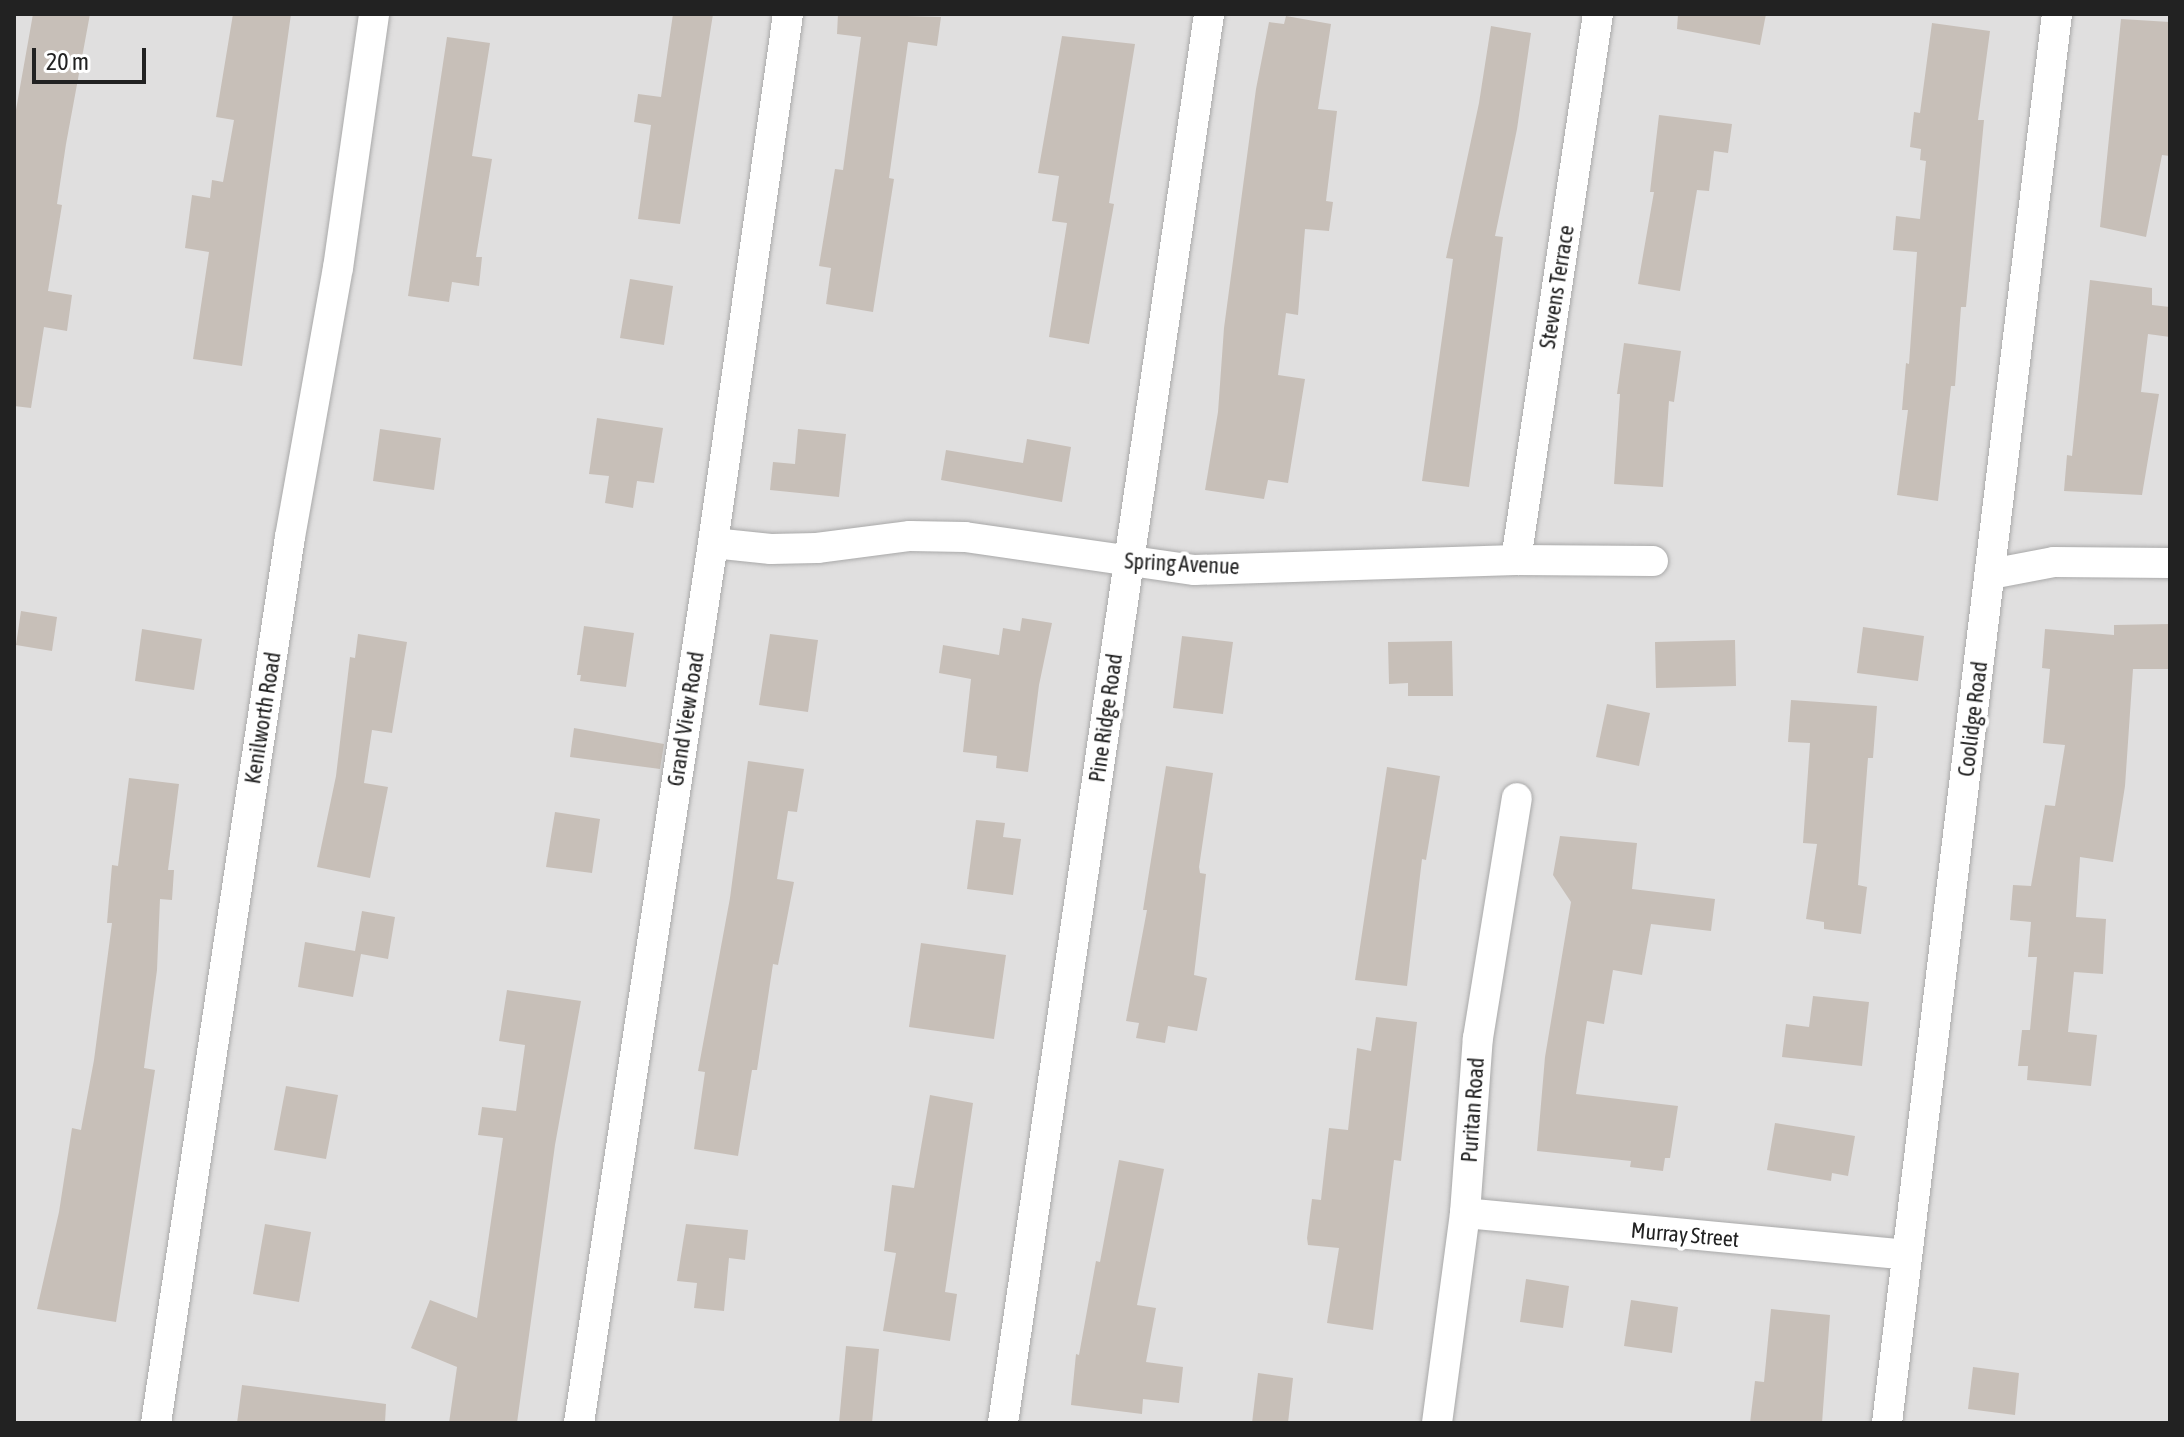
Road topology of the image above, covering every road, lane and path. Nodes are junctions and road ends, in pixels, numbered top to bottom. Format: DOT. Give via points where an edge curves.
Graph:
graph roads {
  1 [pos="374,14"];
  2 [pos="788,14"];
  3 [pos="1209,14"];
  4 [pos="1598,14"];
  5 [pos="2057,14"];
  6 [pos="713,543"];
  7 [pos="1516,560"];
  8 [pos="1653,561"];
  9 [pos="1128,562"];
  10 [pos="2170,563"];
  11 [pos="1991,574"];
  12 [pos="1517,798"];
  13 [pos="1465,1213"];
  14 [pos="1906,1255"];
  15 [pos="156,1423"];
  16 [pos="579,1423"];
  17 [pos="1003,1423"];
  18 [pos="1437,1423"];
  19 [pos="1887,1423"];
  1 -- 15 [label="street, Kenilworth Road"];
  2 -- 6 [label="street, Grand View Road"];
  3 -- 9 [label="street, Pine Ridge Road"];
  4 -- 7 [label="street, Stevens Terrace"];
  5 -- 11 [label="street, Coolidge Road"];
  6 -- 9 [label="street, Spring Avenue" via="817,548 910,536 965,537"];
  6 -- 16 [label="street, Grand View Road"];
  7 -- 8 [label="street, Spring Avenue"];
  7 -- 9 [label="street, Spring Avenue" via="1195,570"];
  9 -- 17 [label="street, Pine Ridge Road"];
  10 -- 11 [label="street" via="2054,562"];
  11 -- 14 [label="street, Coolidge Road"];
  12 -- 13 [label="street, Puritan Road" via="1478,1038"];
  13 -- 14 [label="street, Murray Street"];
  13 -- 18 [label="street, Puritan Road"];
  14 -- 19 [label="street, Coolidge Road"];
}
